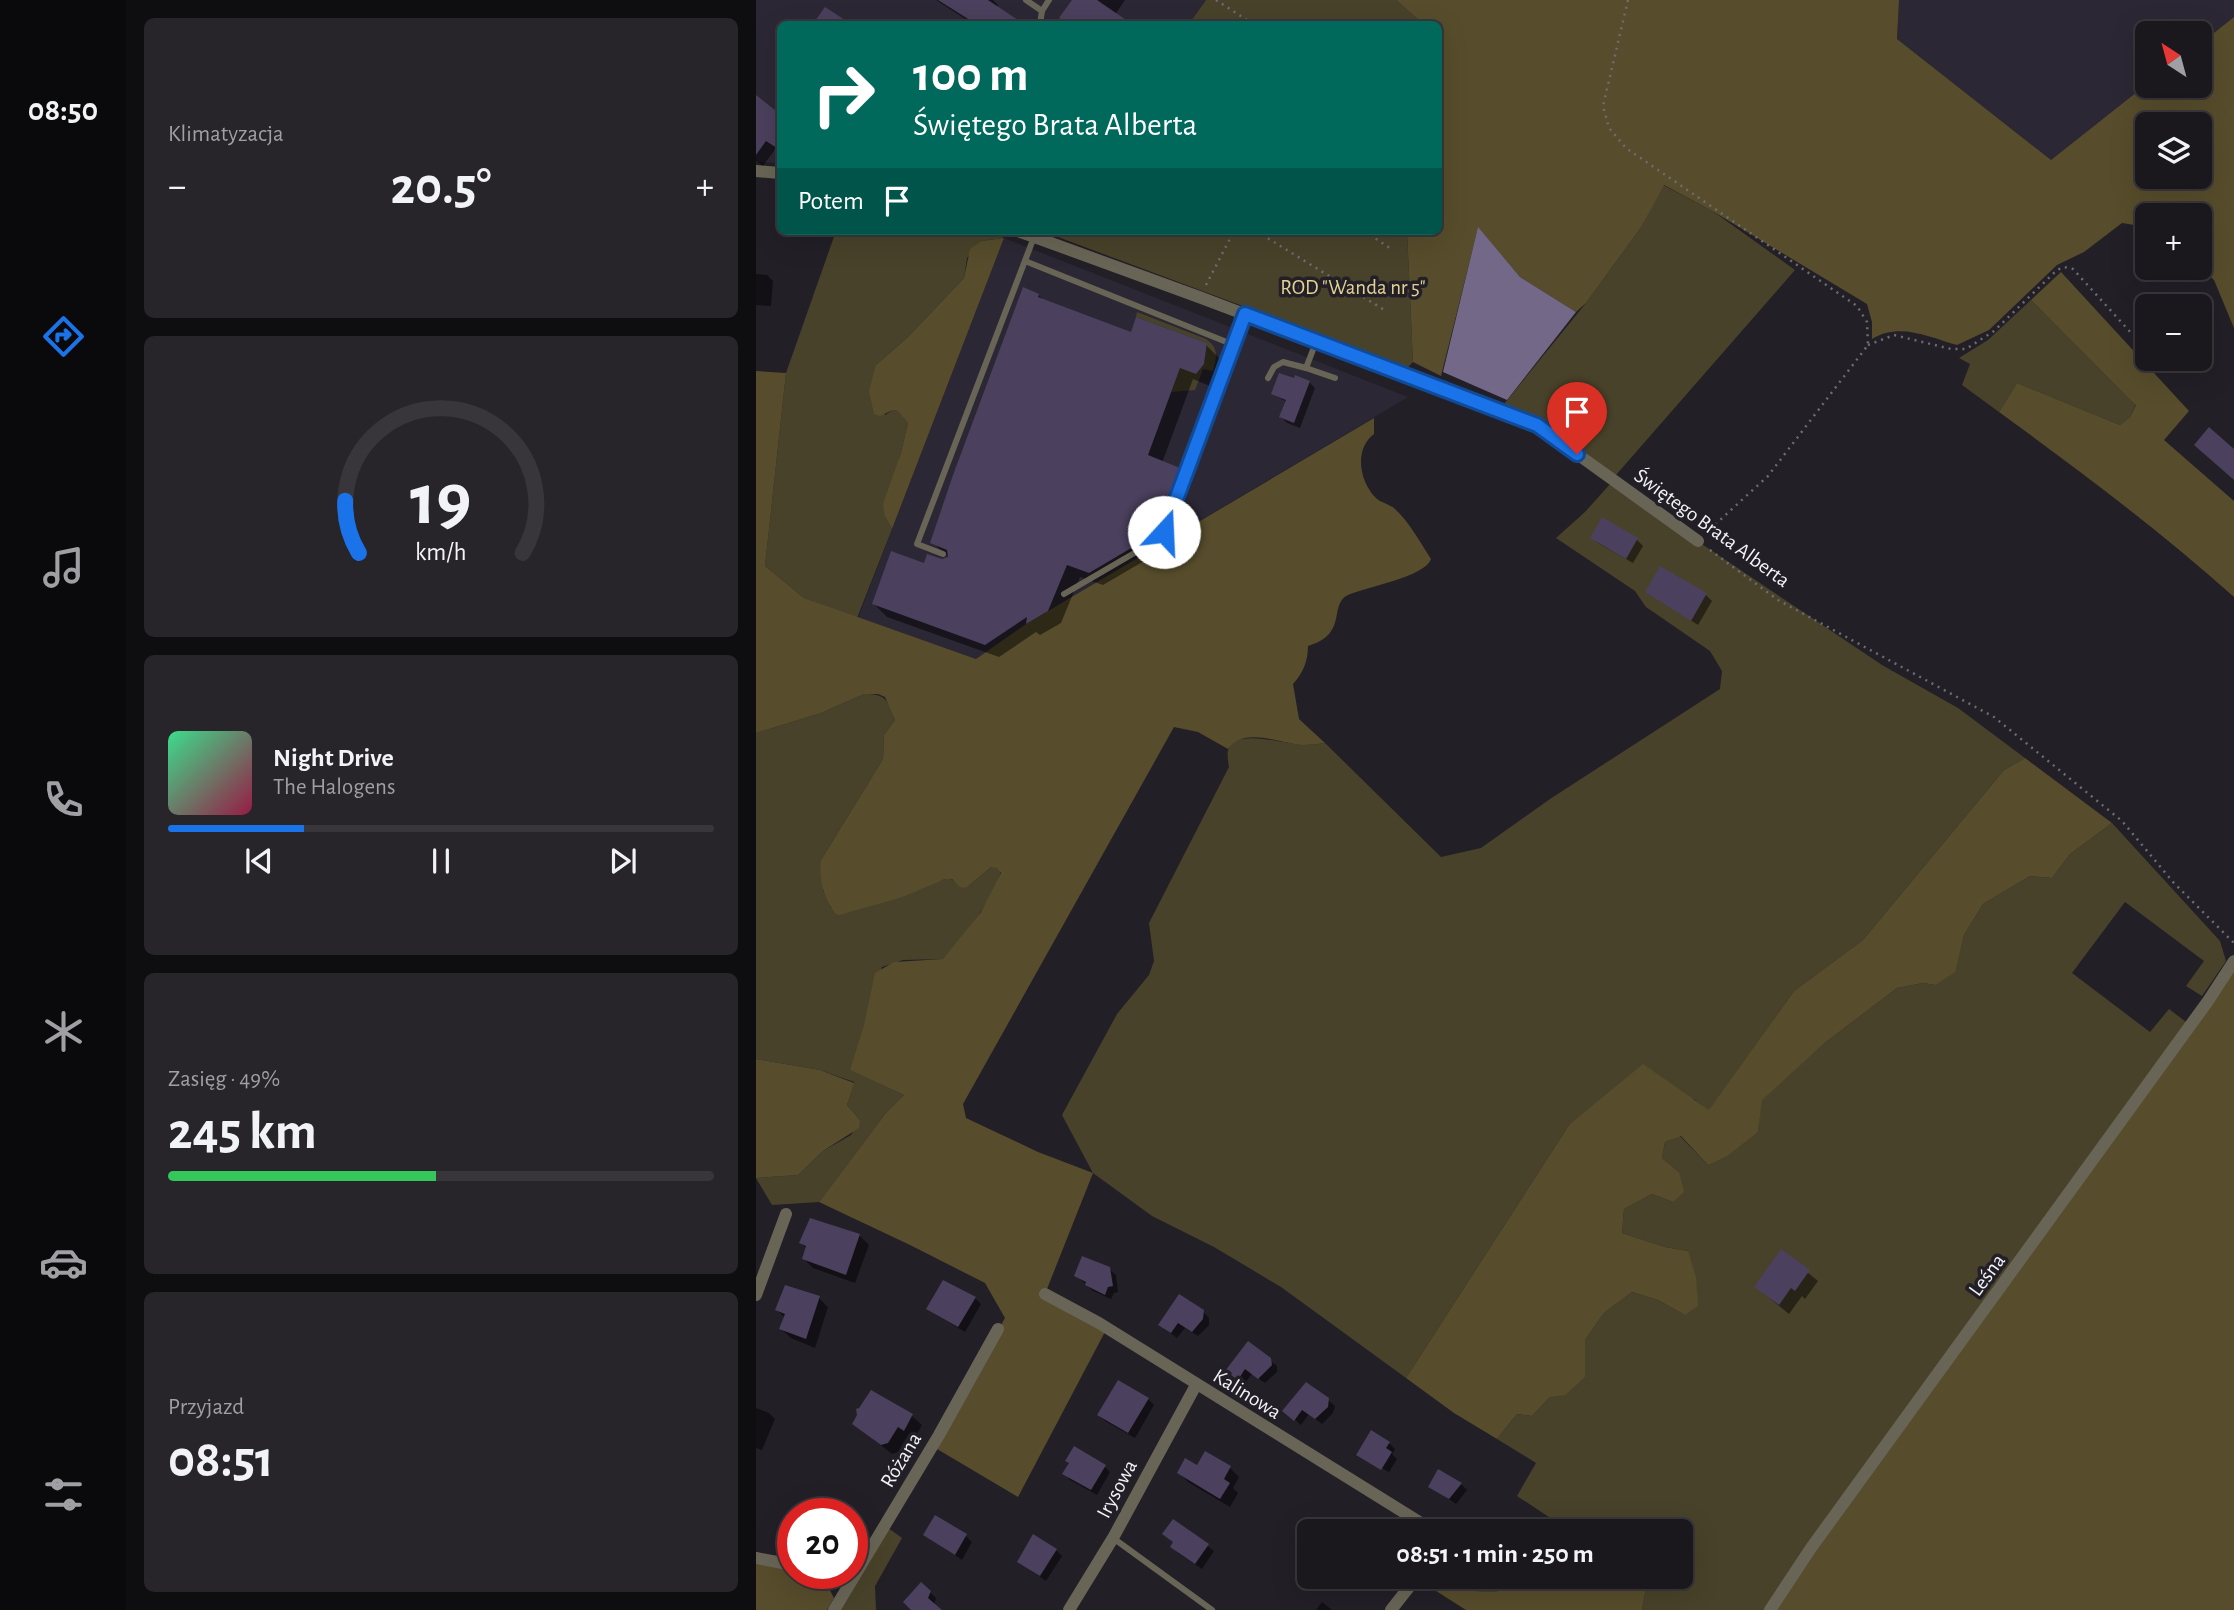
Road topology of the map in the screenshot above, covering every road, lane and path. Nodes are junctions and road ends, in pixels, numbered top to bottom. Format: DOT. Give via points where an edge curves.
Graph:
graph roads {
  1 [pos="1026,0"];
  2 [pos="1049,0"];
  3 [pos="1628,0"];
  4 [pos="1216,1"];
  5 [pos="1042,11"];
  6 [pos="1040,21"];
  7 [pos="1248,21"];
  8 [pos="756,172"];
  9 [pos="777,173"];
  10 [pos="1026,235"];
  11 [pos="1031,235"];
  12 [pos="1232,235"];
  13 [pos="1262,235"];
  14 [pos="1370,235"];
  15 [pos="1393,250"];
  16 [pos="1025,261"];
  17 [pos="1199,297"];
  18 [pos="1386,311"];
  19 [pos="1245,314"];
  20 [pos="2132,334"];
  21 [pos="1316,342"];
  22 [pos="1234,345"];
  23 [pos="1868,345"];
  24 [pos="1306,368"];
  25 [pos="1268,378"];
  26 [pos="1335,378"];
  27 [pos="1698,541"];
  28 [pos="943,554"];
  29 [pos="1064,594"];
  30 [pos="2234,943"];
  31 [pos="2234,961"];
  32 [pos="786,1214"];
  33 [pos="1045,1294"];
  34 [pos="756,1295"];
  35 [pos="998,1329"];
  36 [pos="1196,1385"];
  37 [pos="1414,1519"];
  38 [pos="1113,1538"];
  39 [pos="868,1552"];
  40 [pos="756,1558"];
  41 [pos="777,1562"];
  42 [pos="847,1589"];
  43 [pos="1408,1589"];
  44 [pos="841,1607"];
  45 [pos="1069,1610"];
  46 [pos="1212,1610"];
  47 [pos="1391,1610"];
  48 [pos="1770,1610"];
  1 -- 5 [label="lane"];
  2 -- 5 [label="lane"];
  3 -- 23 [label="path" via="1604,106 1609,128 1626,148 1857,306 1867,322"];
  4 -- 7 [label="path"];
  5 -- 6 [label="lane"];
  8 -- 9 [label="street"];
  10 -- 16 [label="lane"];
  11 -- 17 [label="street, Świętego Brata Alberta"];
  12 -- 17 [label="path"];
  13 -- 18 [label="path"];
  14 -- 15 [label="path"];
  16 -- 22 [label="lane"];
  16 -- 28 [label="lane" via="917,544"];
  17 -- 19 [label="street, Świętego Brata Alberta"];
  19 -- 21 [label="street, Świętego Brata Alberta"];
  19 -- 22 [label="lane"];
  20 -- 23 [label="path" via="2073,269 2064,267 1994,331 1966,349 1894,335"];
  21 -- 24 [label="lane"];
  21 -- 27 [label="street, Świętego Brata Alberta" via="1537,425"];
  22 -- 29 [label="lane" via="1160,538"];
  23 -- 27 [label="path" via="1768,476"];
  24 -- 25 [label="lane" via="1283,362 1273,367"];
  24 -- 26 [label="lane"];
  27 -- 30 [label="path, Świętego Brata Alberta" via="1778,600 1994,717 2122,821 2173,882"];
  31 -- 48 [label="street, Leśna"];
  32 -- 34 [label="street"];
  33 -- 36 [label="street, Kalinowa"];
  35 -- 39 [label="street, Różana"];
  36 -- 37 [label="street, Kalinowa"];
  36 -- 38 [label="street, Irysowa"];
  38 -- 45 [label="street, Irysowa"];
  38 -- 46 [label="lane"];
  40 -- 41 [label="street"];
  42 -- 44 [label="street, Różana"];
  43 -- 47 [label="street"];
}
